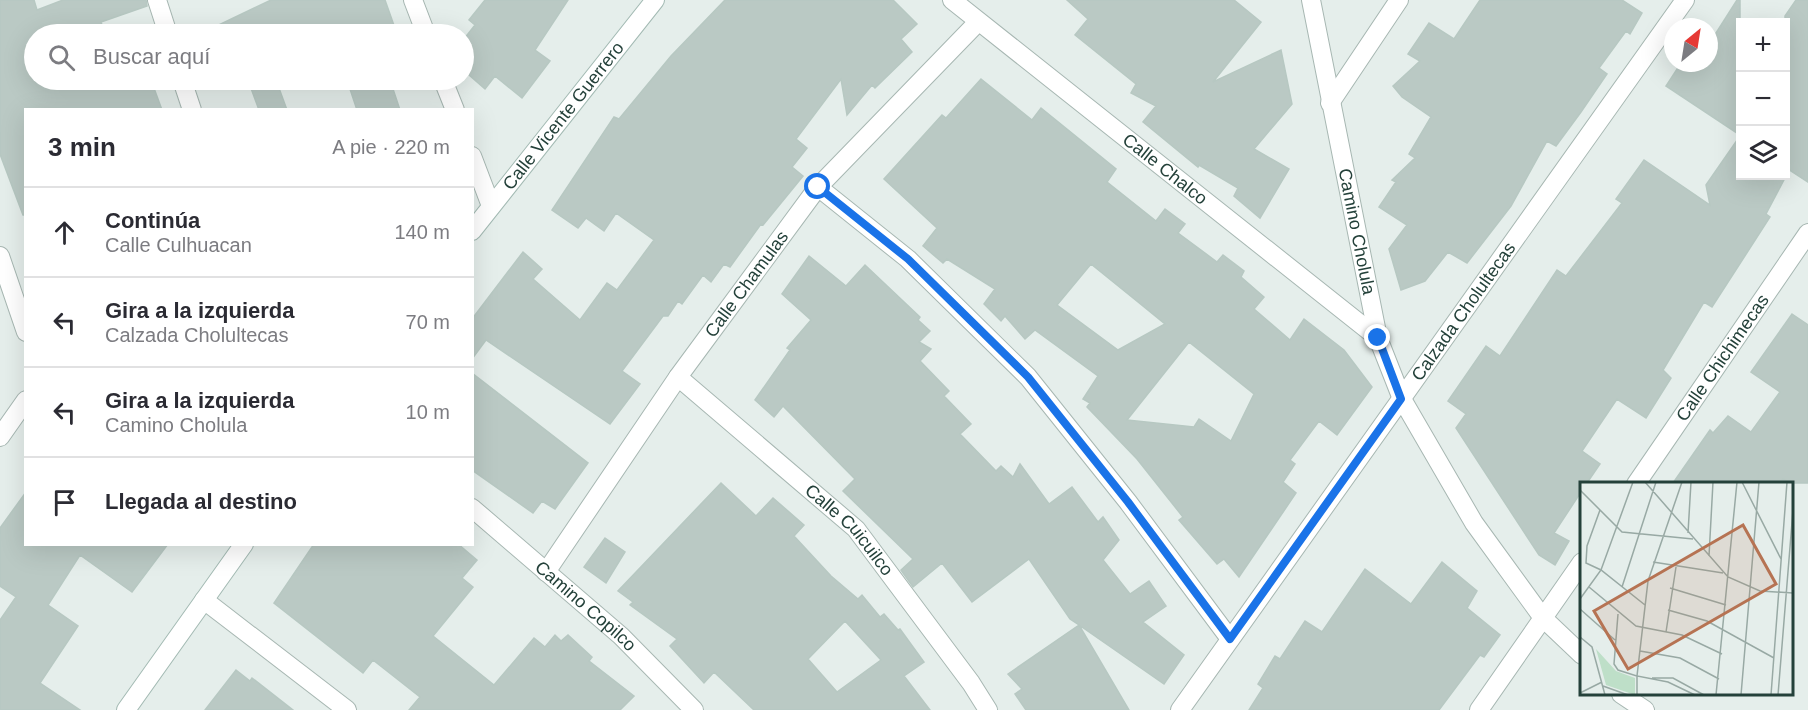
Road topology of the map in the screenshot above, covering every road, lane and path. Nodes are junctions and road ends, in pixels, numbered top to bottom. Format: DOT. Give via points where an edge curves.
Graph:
graph roads {
  1 [pos="157,0"];
  2 [pos="413,0"];
  3 [pos="655,0"];
  4 [pos="952,0"];
  5 [pos="1311,0"];
  6 [pos="1399,0"];
  7 [pos="1685,0"];
  8 [pos="978,22"];
  9 [pos="165,24"];
  10 [pos="422,24"];
  11 [pos="185,90"];
  12 [pos="447,90"];
  13 [pos="1330,103"];
  14 [pos="191,108"];
  15 [pos="453,108"];
  16 [pos="474,161"];
  17 [pos="818,187"];
  18 [pos="491,206"];
  19 [pos="474,228"];
  20 [pos="1808,233"];
  21 [pos="0,256"];
  22 [pos="24,326"];
  23 [pos="1378,338"];
  24 [pos="678,377"];
  25 [pos="1401,399"];
  26 [pos="24,403"];
  27 [pos="0,437"];
  28 [pos="1637,482"];
  29 [pos="474,510"];
  30 [pos="243,546"];
  31 [pos="1580,564"];
  32 [pos="546,572"];
  33 [pos="204,600"];
  34 [pos="1544,618"];
  35 [pos="1230,639"];
  36 [pos="1580,654"];
  37 [pos="1624,695"];
  38 [pos="126,710"];
  39 [pos="347,710"];
  40 [pos="694,710"];
  41 [pos="988,710"];
  42 [pos="1180,710"];
  43 [pos="1479,710"];
  44 [pos="1645,710"];
  1 -- 9 [label="street"];
  2 -- 10 [label="street"];
  3 -- 18 [label="street, Calle Vicente Guerrero"];
  4 -- 8 [label="street, Calle Chalco"];
  5 -- 13 [label="street, Camino Cholula"];
  6 -- 13 [label="street"];
  7 -- 25 [label="street, Calzada Cholultecas"];
  8 -- 17 [label="street, Calle Chamulas"];
  8 -- 23 [label="street, Calle Chalco"];
  11 -- 14 [label="street"];
  12 -- 15 [label="street"];
  13 -- 23 [label="street, Camino Cholula"];
  16 -- 18 [label="street"];
  17 -- 24 [label="street, Calle Chamulas"];
  17 -- 35 [label="street" via="908,259 1028,377"];
  18 -- 19 [label="street, Calle Vicente Guerrero"];
  20 -- 28 [label="street, Calle Chichimecas"];
  21 -- 22 [label="street"];
  23 -- 25 [label="street, Camino Cholula"];
  24 -- 32 [label="street, Calle Chamulas"];
  24 -- 41 [label="street, Calle Cuicuilco" via="856,529"];
  25 -- 34 [label="street, Camino Cholula" via="1474,523"];
  25 -- 35 [label="street, Calzada Cholultecas"];
  26 -- 27 [label="street"];
  29 -- 32 [label="street, Camino Copilco"];
  30 -- 33 [label="street"];
  31 -- 34 [label="street"];
  32 -- 40 [label="street, Camino Copilco" via="621,636"];
  33 -- 38 [label="street"];
  33 -- 39 [label="street"];
  34 -- 36 [label="street, Camino Cholula"];
  34 -- 43 [label="street"];
  35 -- 42 [label="street, Calzada Cholultecas"];
  37 -- 44 [label="street"];
}
